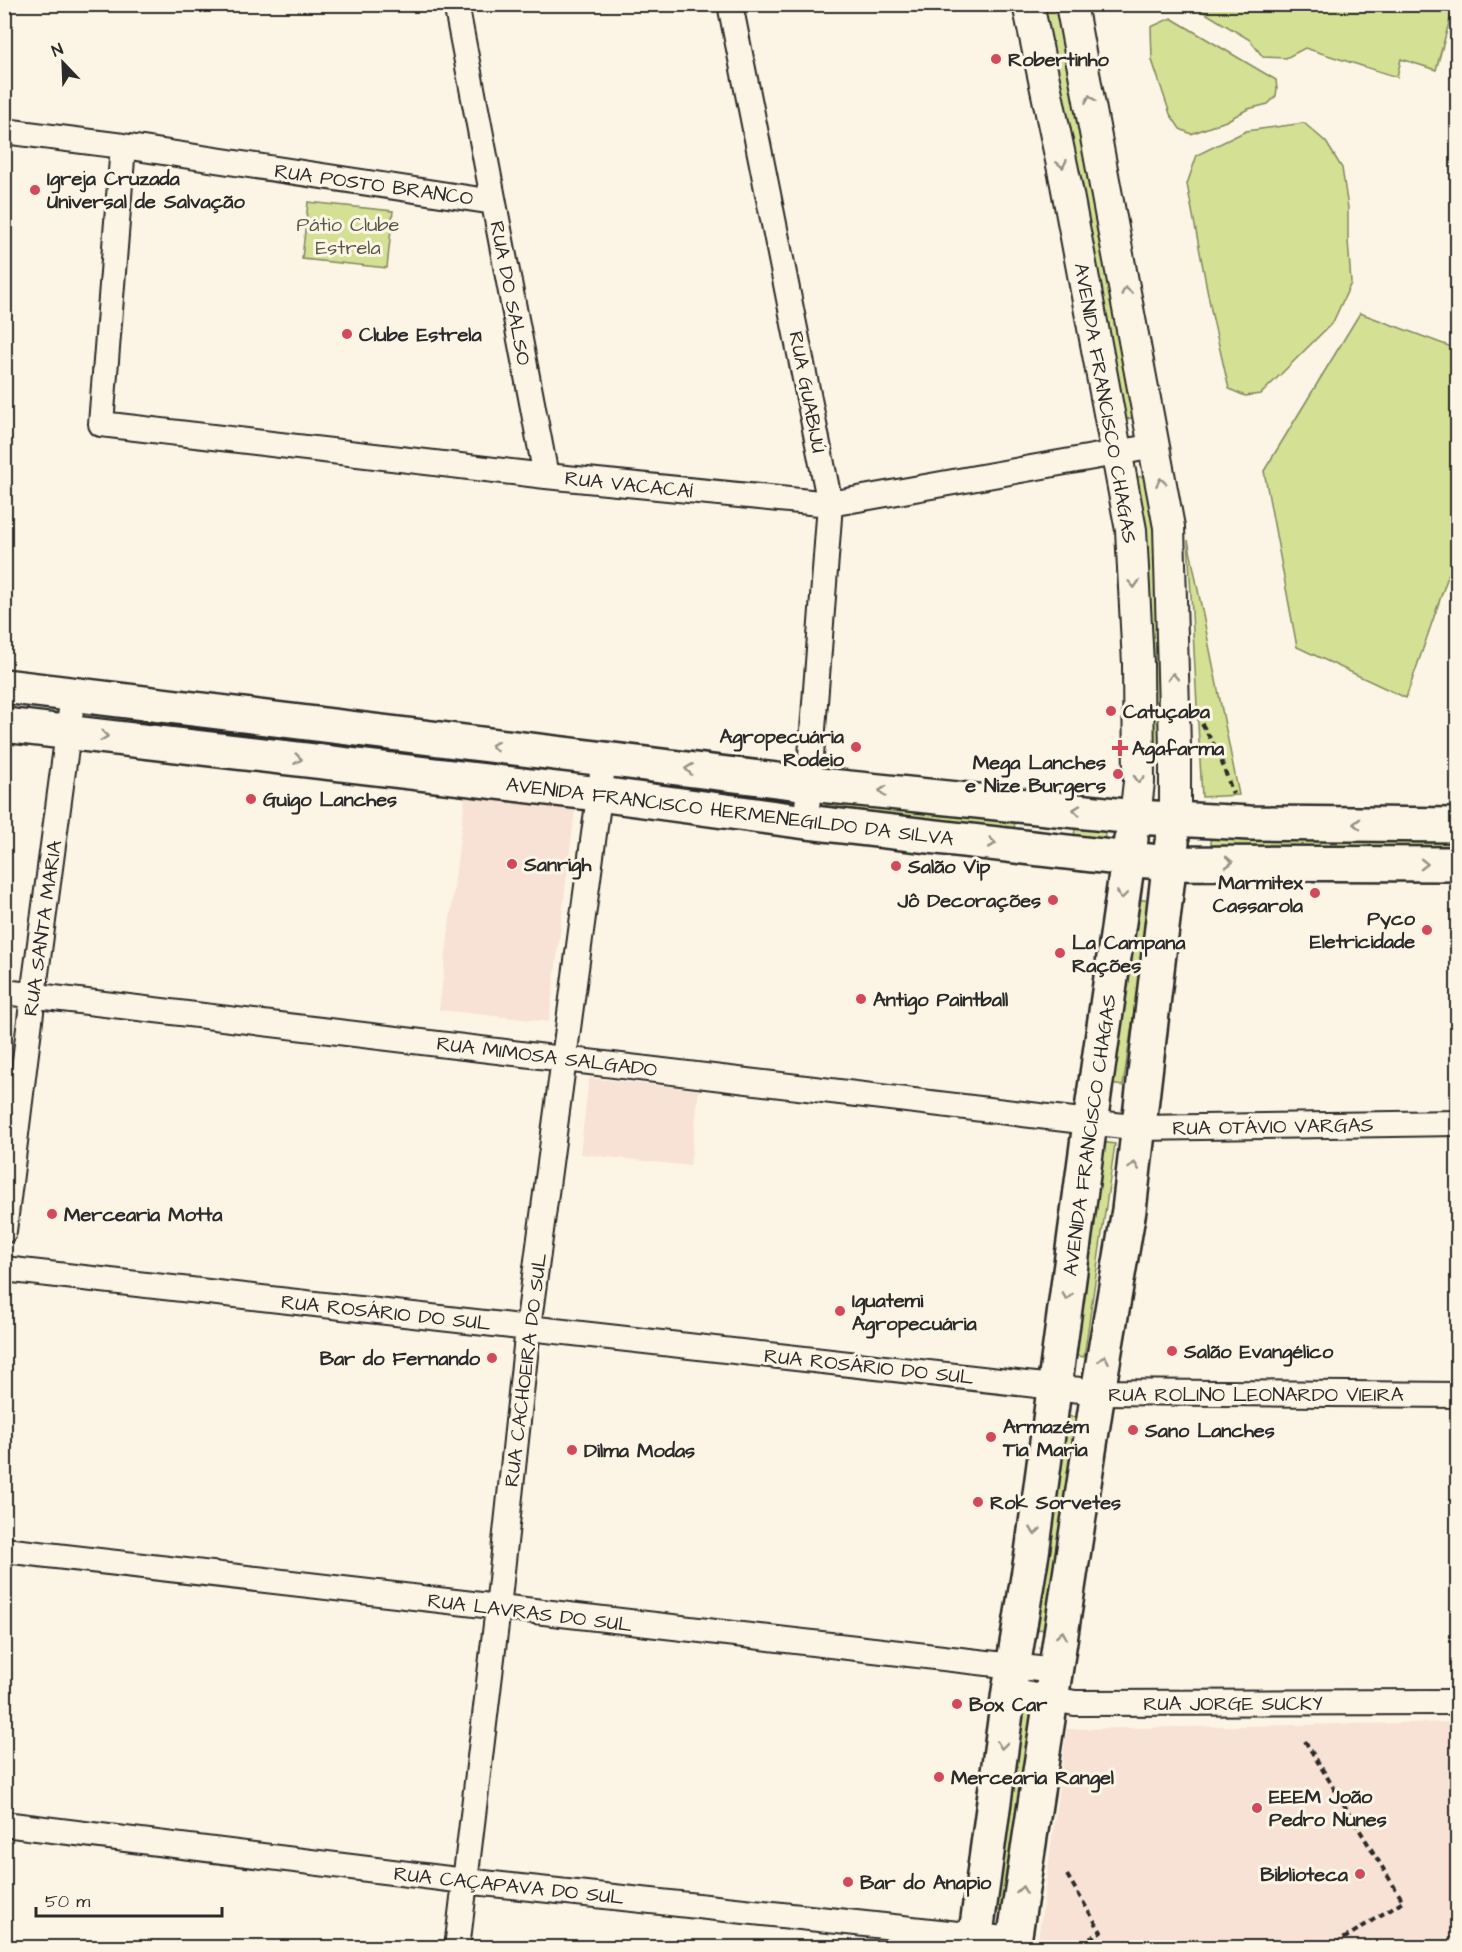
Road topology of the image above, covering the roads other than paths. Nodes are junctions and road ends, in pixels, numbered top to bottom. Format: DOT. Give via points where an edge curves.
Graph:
graph roads {
  1 [pos="456,4"];
  2 [pos="730,4"];
  3 [pos="1028,4"];
  4 [pos="1071,4"];
  5 [pos="4,131"];
  6 [pos="123,146"];
  7 [pos="494,202"];
  8 [pos="1155,446"];
  9 [pos="1118,453"];
  10 [pos="546,476"];
  11 [pos="830,504"];
  12 [pos="4,686"];
  13 [pos="73,695"];
  14 [pos="4,725"];
  15 [pos="69,732"];
  16 [pos="604,759"];
  17 [pos="810,784"];
  18 [pos="599,794"];
  19 [pos="1135,817"];
  20 [pos="1175,819"];
  21 [pos="806,822"];
  22 [pos="1458,825"];
  23 [pos="1128,859"];
  24 [pos="1170,863"];
  25 [pos="1458,864"];
  26 [pos="4,992"];
  27 [pos="33,996"];
  28 [pos="563,1058"];
  29 [pos="1458,1122"];
  30 [pos="1090,1123"];
  31 [pos="1140,1128"];
  32 [pos="4,1231"];
  33 [pos="4,1269"];
  34 [pos="528,1328"];
  35 [pos="1054,1387"];
  36 [pos="1098,1392"];
  37 [pos="1458,1395"];
  38 [pos="4,1550"];
  39 [pos="498,1608"];
  40 [pos="1012,1679"];
  41 [pos="1054,1685"];
  42 [pos="1458,1702"];
  43 [pos="4,1824"];
  44 [pos="465,1881"];
  45 [pos="975,1941"];
  46 [pos="1013,1944"];
  47 [pos="457,1947"];
  1 -- 7 [label="street, RUA DO SALSO"];
  2 -- 11 [label="street, RUA GUABIJÚ"];
  3 -- 9 [label="street, AVENIDA FRANCISCO CHAGAS, one-way"];
  8 -- 4 [label="street, AVENIDA FRANCISCO CHAGAS, one-way"];
  5 -- 6 [label="street, RUA POSTO BRANCO"];
  6 -- 7 [label="street, RUA POSTO BRANCO"];
  6 -- 10 [label="street, RUA VACACAÍ" via="101,424"];
  7 -- 10 [label="street, RUA DO SALSO"];
  8 -- 9 [label="street, RUA VACACAÍ"];
  20 -- 8 [label="street, AVENIDA FRANCISCO CHAGAS, one-way" via="1169,527"];
  9 -- 11 [label="street, RUA VACACAÍ"];
  9 -- 19 [label="street, AVENIDA FRANCISCO CHAGAS, one-way" via="1131,530 1138,664 1139,782"];
  10 -- 11 [label="street, RUA VACACAÍ"];
  11 -- 17 [label="street, RUA GUABIJÚ"];
  12 -- 13 [label="main road, AVENIDA FRANCISCO HERMENEGILDO DA SILVA"];
  13 -- 15 [label="street, RUA SANTA MARIA"];
  16 -- 13 [label="main road, AVENIDA FRANCISCO HERMENEGILDO DA SILVA, one-way"];
  14 -- 15 [label="main road, AVENIDA FRANCISCO HERMENEGILDO DA SILVA"];
  15 -- 18 [label="main road, AVENIDA FRANCISCO HERMENEGILDO DA SILVA, one-way"];
  15 -- 27 [label="street, RUA SANTA MARIA"];
  17 -- 16 [label="main road, AVENIDA FRANCISCO HERMENEGILDO DA SILVA, one-way"];
  16 -- 18 [label="street, RUA CACHOEIRA DO SUL"];
  19 -- 17 [label="main road, AVENIDA FRANCISCO HERMENEGILDO DA SILVA, one-way"];
  17 -- 21 [label="street, RUA GUABIJÚ"];
  18 -- 21 [label="main road, AVENIDA FRANCISCO HERMENEGILDO DA SILVA"];
  18 -- 28 [label="street, RUA CACHOEIRA DO SUL"];
  19 -- 20 [label="main road, AVENIDA FRANCISCO HERMENEGILDO DA SILVA"];
  19 -- 23 [label="main road, AVENIDA FRANCISCO CHAGAS"];
  22 -- 20 [label="main road, AVENIDA FRANCISCO HERMENEGILDO DA SILVA, one-way"];
  20 -- 24 [label="main road, AVENIDA FRANCISCO CHAGAS"];
  21 -- 23 [label="main road, AVENIDA FRANCISCO HERMENEGILDO DA SILVA, one-way"];
  23 -- 24 [label="main road, AVENIDA FRANCISCO HERMENEGILDO DA SILVA"];
  23 -- 30 [label="main road, AVENIDA FRANCISCO CHAGAS, one-way"];
  24 -- 25 [label="main road, AVENIDA FRANCISCO HERMENEGILDO DA SILVA, one-way"];
  24 -- 31 [label="main road, AVENIDA FRANCISCO CHAGAS"];
  26 -- 27 [label="street, RUA MIMOSA SALGADO"];
  27 -- 28 [label="street, RUA MIMOSA SALGADO"];
  27 -- 32 [label="street, RUA SANTA MARIA"];
  28 -- 30 [label="street, RUA MIMOSA SALGADO"];
  28 -- 34 [label="street, RUA CACHOEIRA DO SUL"];
  29 -- 31 [label="street, RUA OTÁVIO VARGAS"];
  30 -- 31 [label="street, RUA OTÁVIO VARGAS"];
  30 -- 35 [label="main road, AVENIDA FRANCISCO CHAGAS, one-way"];
  36 -- 31 [label="main road, AVENIDA FRANCISCO CHAGAS, one-way"];
  33 -- 34 [label="street, RUA ROSÁRIO DO SUL"];
  34 -- 35 [label="street, RUA ROSÁRIO DO SUL"];
  34 -- 39 [label="street, RUA CACHOEIRA DO SUL"];
  35 -- 36 [label="street, RUA ROLINO LEONARDO VIEIRA"];
  35 -- 40 [label="main road, AVENIDA FRANCISCO CHAGAS, one-way"];
  36 -- 37 [label="street, RUA ROLINO LEONARDO VIEIRA"];
  41 -- 36 [label="main road, AVENIDA FRANCISCO CHAGAS, one-way"];
  38 -- 39 [label="street, RUA LAVRAS DO SUL"];
  39 -- 40 [label="street, RUA LAVRAS DO SUL"];
  39 -- 44 [label="street, RUA CACHOEIRA DO SUL"];
  40 -- 41 [label="street, RUA JORGE SUCKY"];
  40 -- 45 [label="main road, AVENIDA FRANCISCO CHAGAS, one-way"];
  41 -- 42 [label="street, RUA JORGE SUCKY" via="1075,1703"];
  46 -- 41 [label="main road, AVENIDA FRANCISCO CHAGAS, one-way"];
  43 -- 44 [label="street, RUA CAÇAPAVA DO SUL"];
  44 -- 45 [label="street, RUA CAÇAPAVA DO SUL"];
  44 -- 47 [label="street, RUA CACHOEIRA DO SUL"];
  45 -- 46 [label="street, RUA CAÇAPAVA DO SUL"];
}
